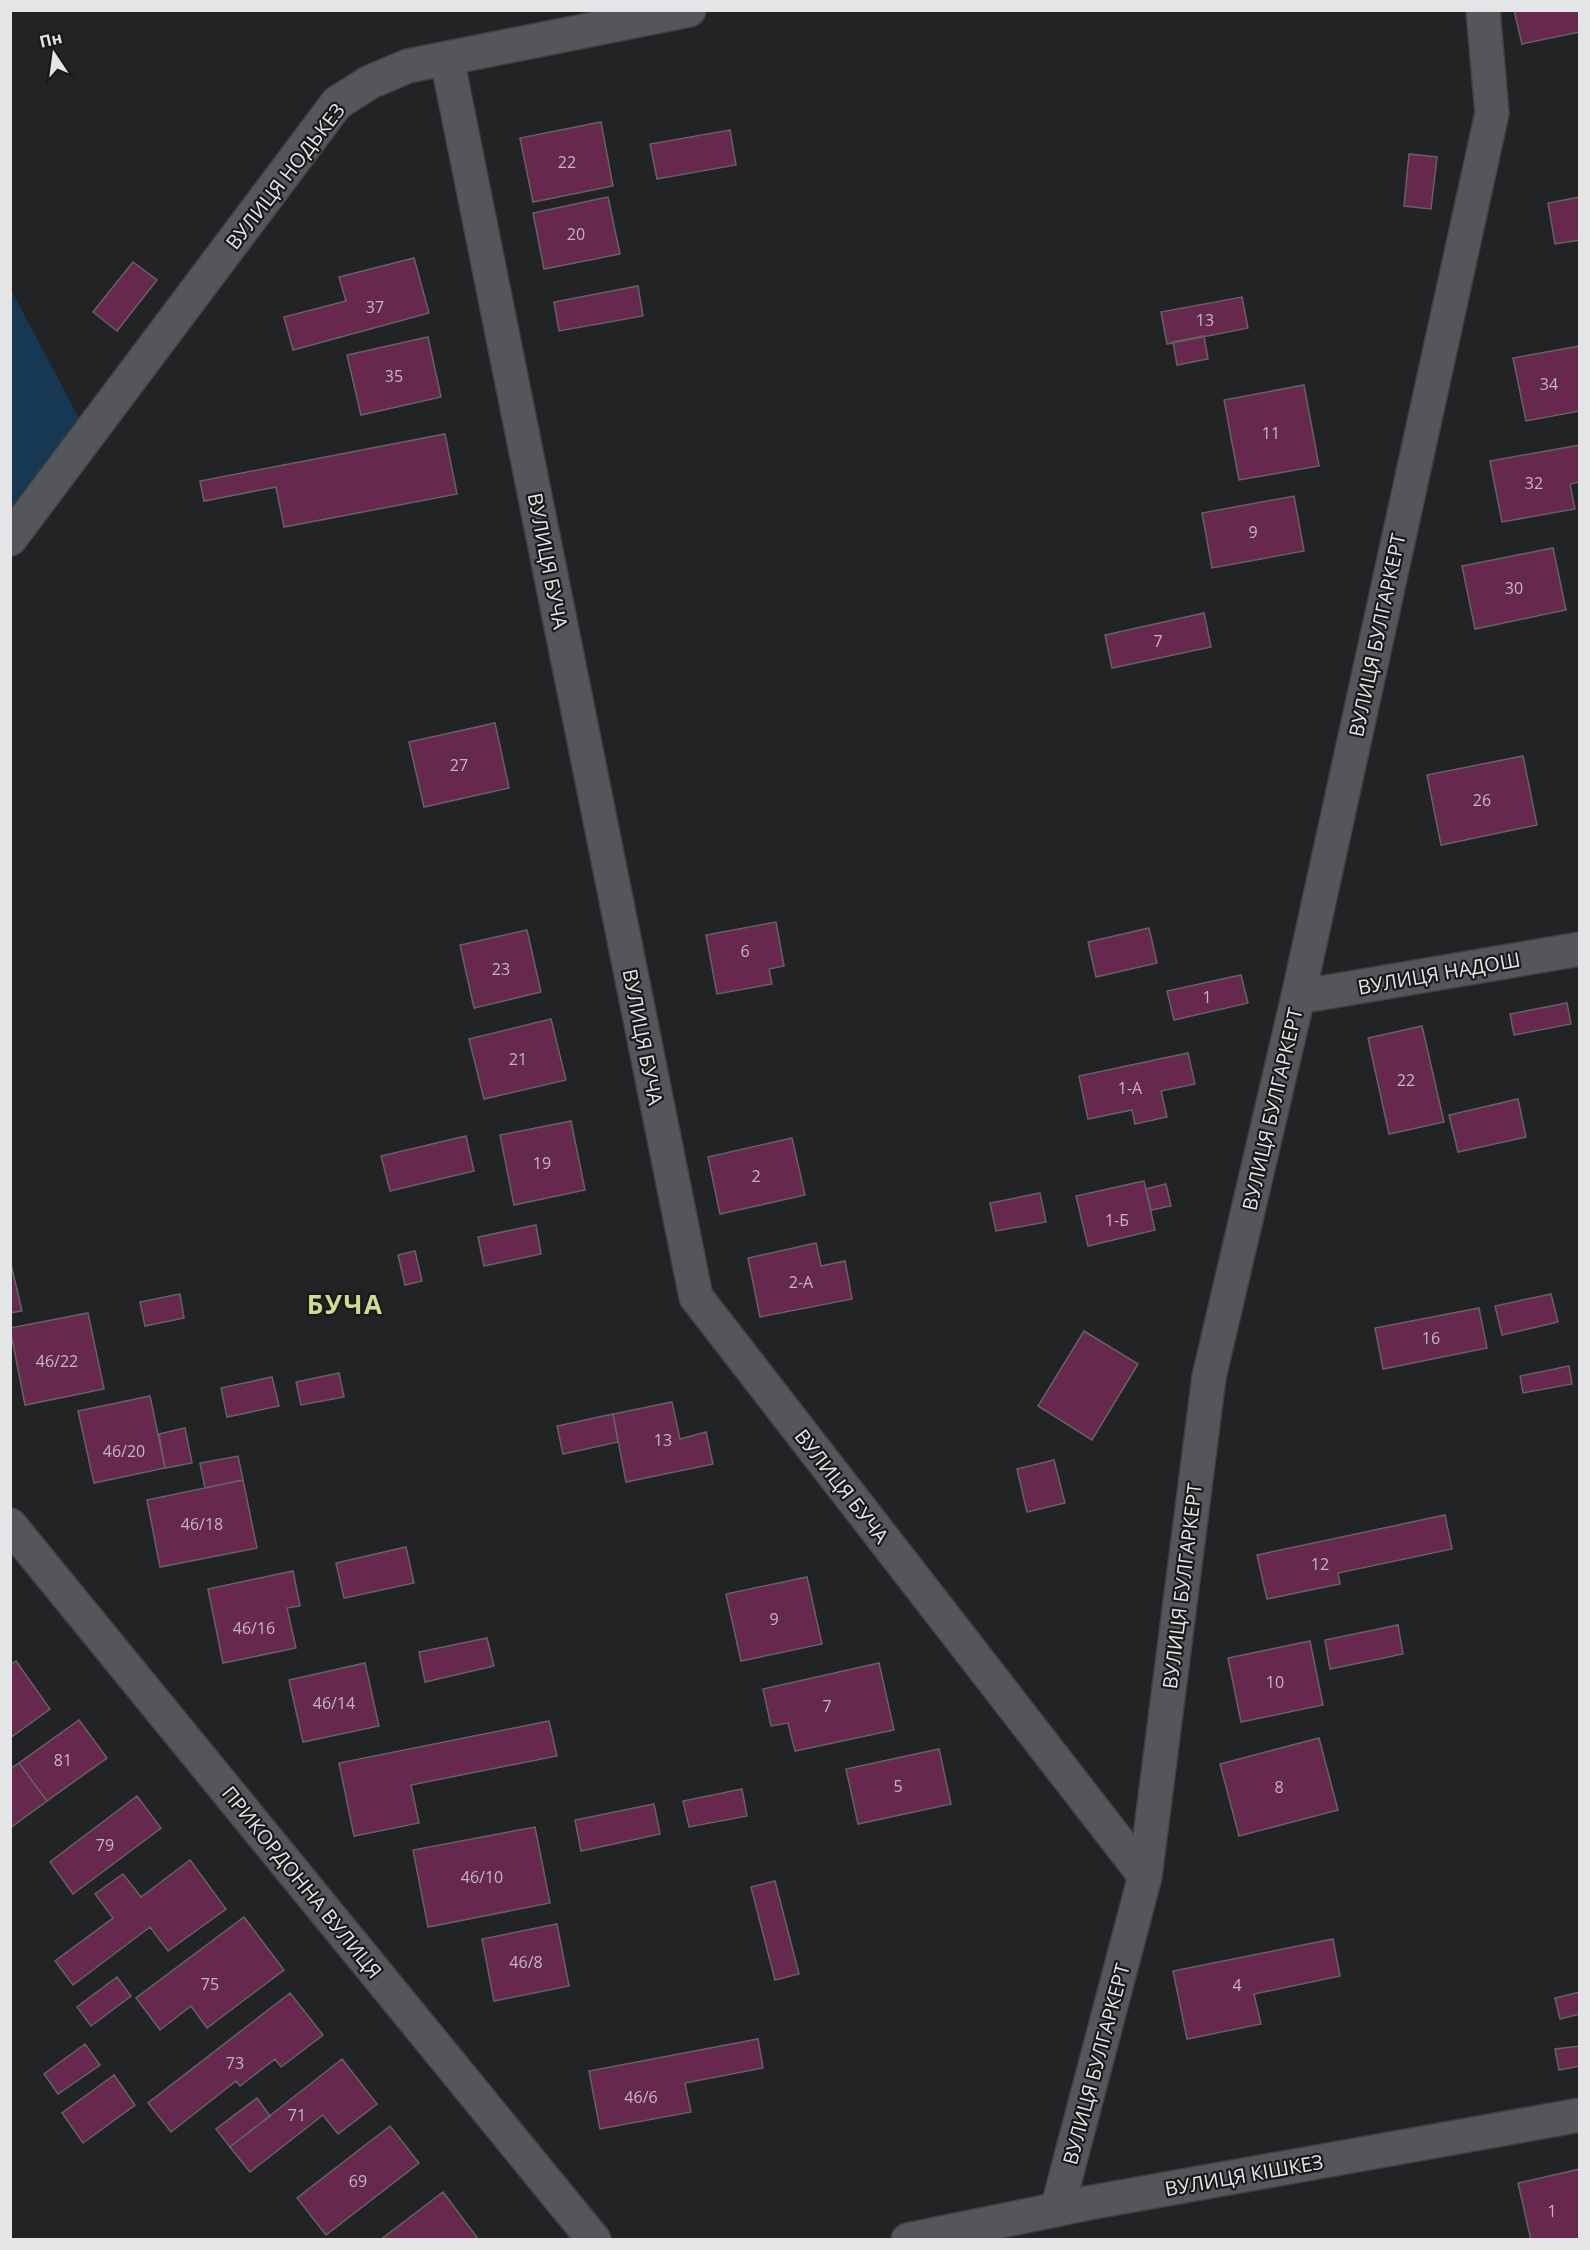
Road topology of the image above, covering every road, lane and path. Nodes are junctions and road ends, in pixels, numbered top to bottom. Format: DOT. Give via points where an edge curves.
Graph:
graph roads {
  1 [pos="689,10"];
  2 [pos="1483,10"];
  3 [pos="447,59"];
  4 [pos="10,539"];
  5 [pos="1580,949"];
  6 [pos="1298,997"];
  7 [pos="10,1525"];
  8 [pos="1145,1876"];
  9 [pos="1580,2115"];
  10 [pos="1057,2210"];
  11 [pos="594,2240"];
  12 [pos="909,2240"];
  1 -- 3 [label="street, ВУЛИЦЯ НОДЬКЕЗ"];
  2 -- 6 [label="street, ВУЛИЦЯ БУЛГАРКЕРТ" via="1492,113"];
  3 -- 4 [label="street, ВУЛИЦЯ НОДЬКЕЗ" via="408,66 370,82 337,104"];
  3 -- 8 [label="street, ВУЛИЦЯ БУЧА" via="696,1297"];
  5 -- 6 [label="street, ВУЛИЦЯ НАДОШ"];
  6 -- 8 [label="street, ВУЛИЦЯ БУЛГАРКЕРТ" via="1209,1377"];
  7 -- 11 [label="street, ПРИКОРДОННА ВУЛИЦЯ"];
  8 -- 10 [label="street, ВУЛИЦЯ БУЛГАРКЕРТ"];
  9 -- 10 [label="street, ВУЛИЦЯ КІШКЕЗ"];
  10 -- 12 [label="street, ВУЛИЦЯ КІШКЕЗ"];
}
